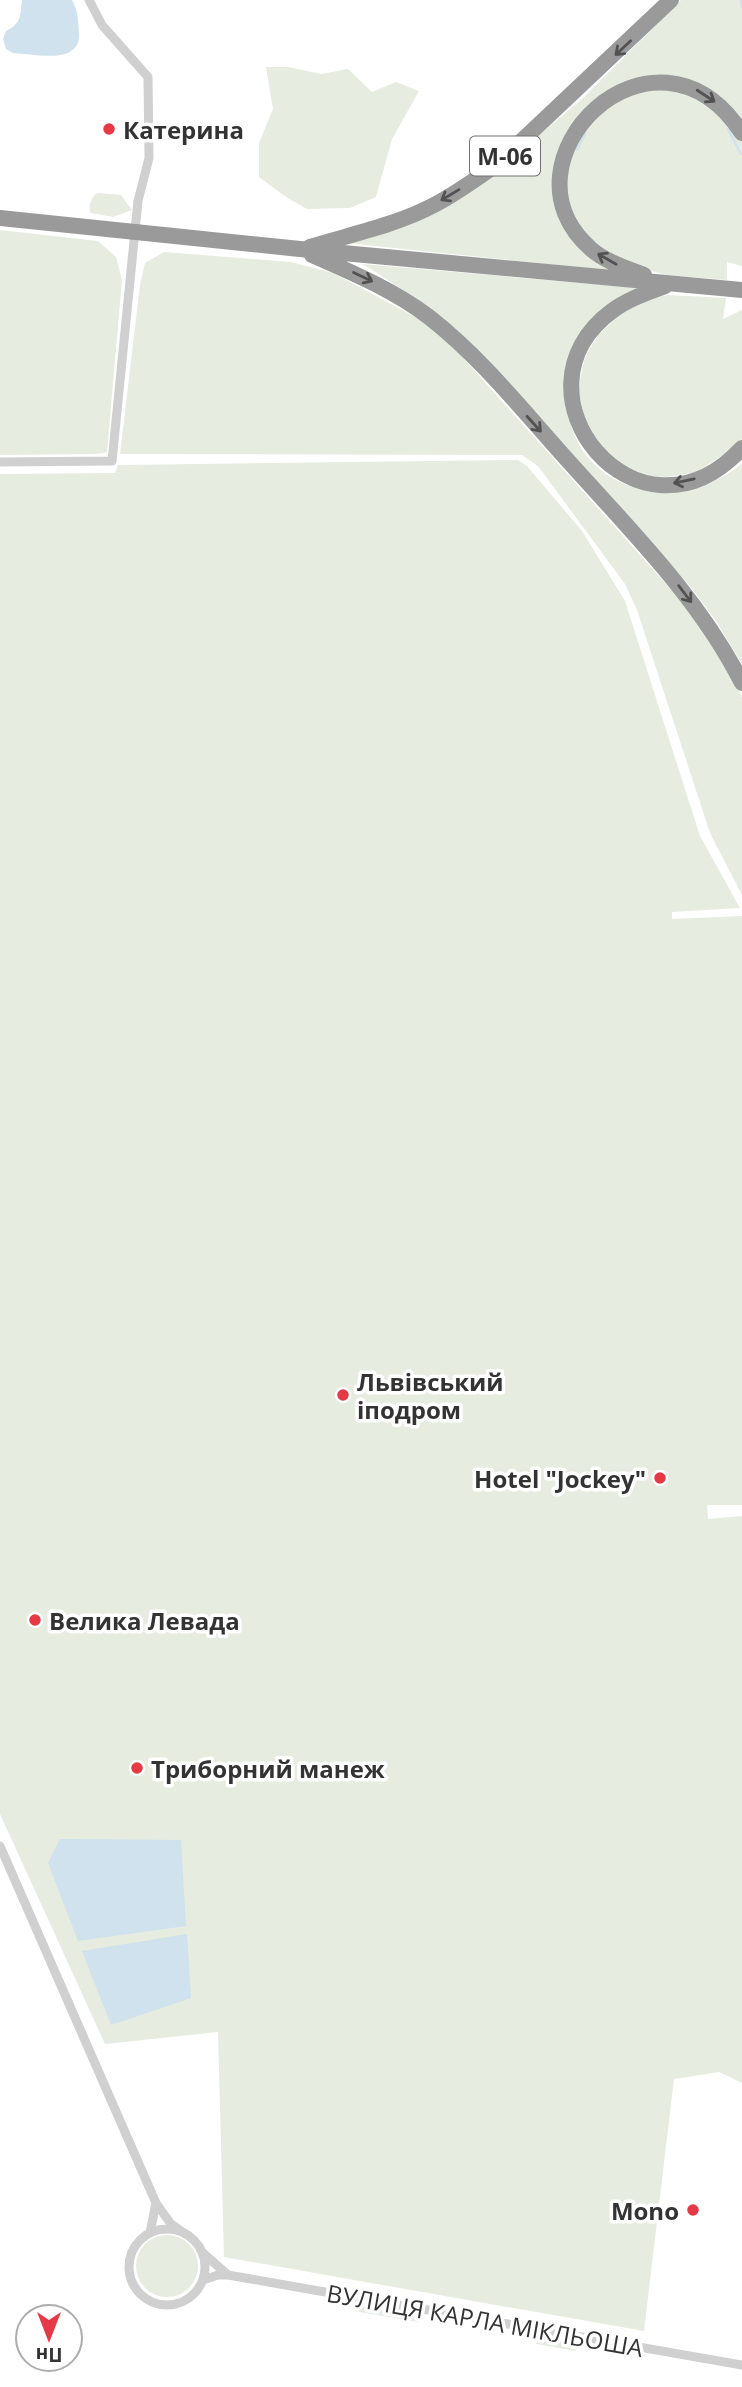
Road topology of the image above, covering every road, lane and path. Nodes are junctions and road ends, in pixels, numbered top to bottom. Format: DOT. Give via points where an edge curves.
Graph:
graph roads {
  1 [pos="89,0"];
  2 [pos="671,0"];
  3 [pos="742,132"];
  4 [pos="0,218"];
  5 [pos="136,232"];
  6 [pos="300,249"];
  7 [pos="670,284"];
  8 [pos="734,289"];
  9 [pos="742,448"];
  10 [pos="0,462"];
  11 [pos="742,683"];
  12 [pos="0,1846"];
  13 [pos="156,2203"];
  14 [pos="181,2231"];
  15 [pos="150,2233"];
  16 [pos="203,2253"];
  17 [pos="228,2274"];
  18 [pos="203,2280"];
  19 [pos="742,2365"];
  1 -- 5 [label="street" via="102,25 148,77 149,158"];
  2 -- 6 [label="highway, М-06, one-way" via="496,165 466,186 401,219"];
  7 -- 3 [label="highway, one-way" via="606,260 579,237 561,194 568,144 584,118 602,101 620,89 662,80 694,89 724,110"];
  4 -- 5 [label="highway, М-06"];
  5 -- 6 [label="highway, М-06"];
  5 -- 10 [label="street" via="112,461"];
  6 -- 7 [label="highway, М-06"];
  6 -- 11 [label="highway, one-way" via="382,286 429,317 483,367 676,581 723,647"];
  7 -- 8 [label="highway, М-06"];
  9 -- 7 [label="highway, one-way" via="715,471 664,485 617,471 602,460 581,432 573,386 583,344 610,313"];
  12 -- 13 [label="street, ВУЛИЦЯ КАРЛА МІКЛЬОША"];
  13 -- 14 [label="street, ВУЛИЦЯ КАРЛА МІКЛЬОША"];
  13 -- 15 [label="street, ВУЛИЦЯ КАРЛА МІКЛЬОША"];
  14 -- 15 [label="street"];
  14 -- 16 [label="street, ВУЛИЦЯ КАРЛА МІКЛЬОША" via="195,2240"];
  15 -- 18 [label="street, ВУЛИЦЯ КАРЛА МІКЛЬОША" via="131,2257 130,2273 140,2294 162,2304 177,2304 191,2297"];
  16 -- 17 [label="street, ВУЛИЦЯ КАРЛА МІКЛЬОША"];
  16 -- 18 [label="street"];
  17 -- 18 [label="street, ВУЛИЦЯ КАРЛА МІКЛЬОША"];
  17 -- 19 [label="street, ВУЛИЦЯ КАРЛА МІКЛЬОША"];
}
